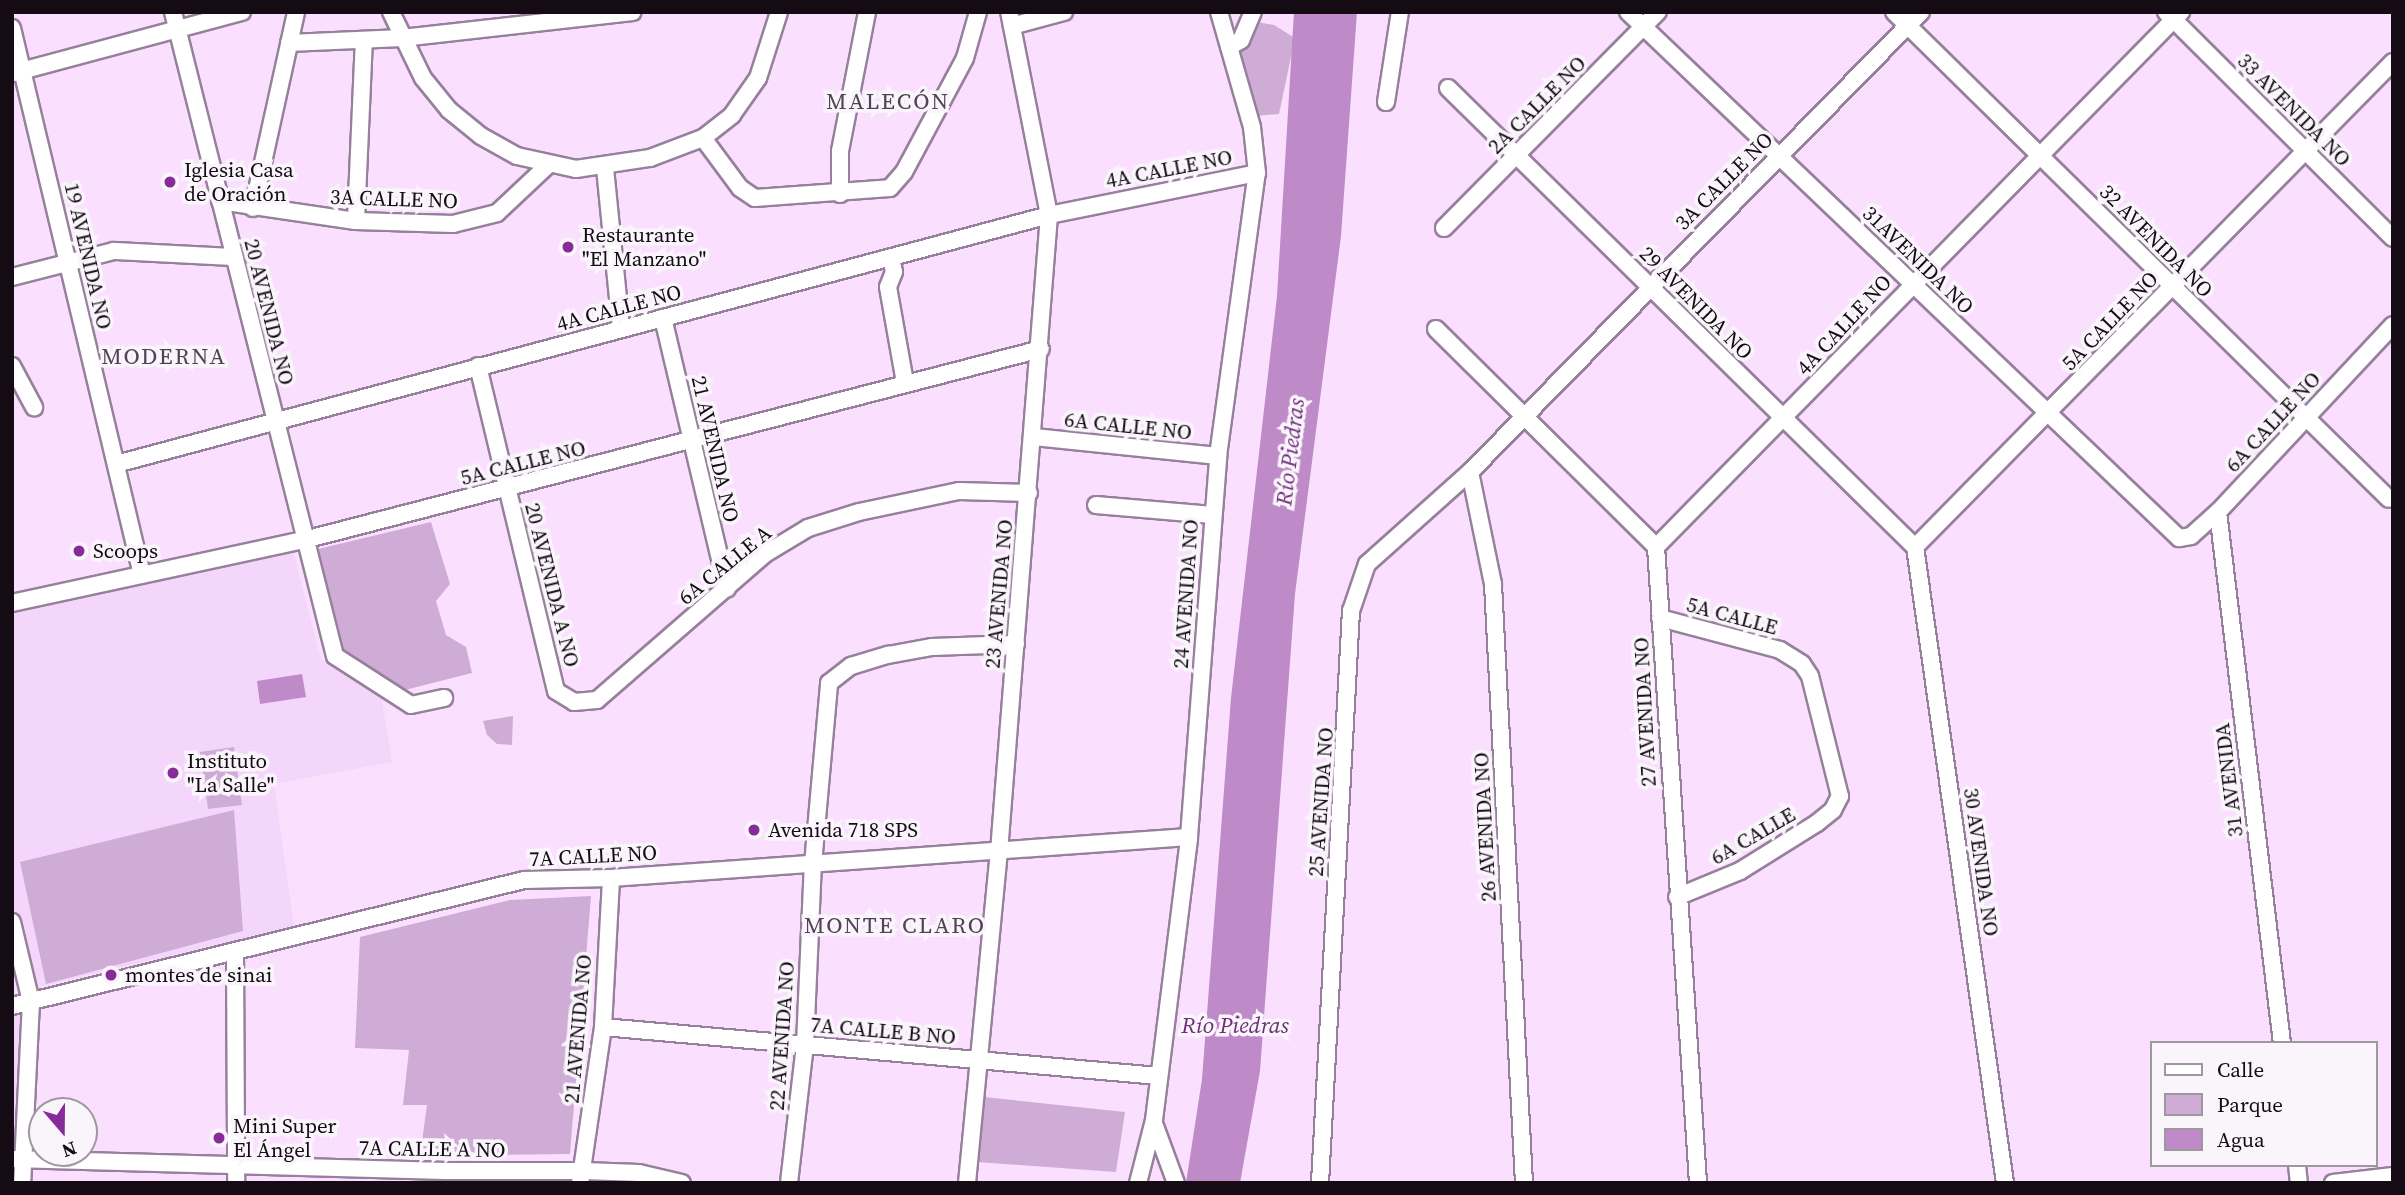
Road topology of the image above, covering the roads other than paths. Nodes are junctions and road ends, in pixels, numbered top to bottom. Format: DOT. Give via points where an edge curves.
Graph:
graph roads {
  1 [pos="173,12"];
  2 [pos="242,12"];
  3 [pos="296,12"];
  4 [pos="391,12"];
  5 [pos="633,12"];
  6 [pos="779,12"];
  7 [pos="867,12"];
  8 [pos="978,12"];
  9 [pos="1065,12"];
  10 [pos="1219,12"];
  11 [pos="1253,12"];
  12 [pos="1400,12"];
  13 [pos="1628,12"];
  14 [pos="1658,12"];
  15 [pos="1894,12"];
  16 [pos="1921,12"];
  17 [pos="2173,15"];
  18 [pos="1011,19"];
  19 [pos="1908,26"];
  20 [pos="1644,27"];
  21 [pos="12,28"];
  22 [pos="177,29"];
  23 [pos="402,38"];
  24 [pos="364,41"];
  25 [pos="289,43"];
  26 [pos="1229,47"];
  27 [pos="2393,62"];
  28 [pos="17,72"];
  29 [pos="1448,88"];
  30 [pos="1386,102"];
  31 [pos="703,138"];
  32 [pos="2305,150"];
  33 [pos="1517,155"];
  34 [pos="1779,156"];
  35 [pos="2041,157"];
  36 [pos="547,166"];
  37 [pos="605,168"];
  38 [pos="1257,173"];
  39 [pos="840,194"];
  40 [pos="220,201"];
  41 [pos="253,208"];
  42 [pos="1049,215"];
  43 [pos="356,221"];
  44 [pos="1444,228"];
  45 [pos="2393,238"];
  46 [pos="234,257"];
  47 [pos="891,257"];
  48 [pos="872,262"];
  49 [pos="68,263"];
  50 [pos="12,277"];
  51 [pos="1912,283"];
  52 [pos="1649,286"];
  53 [pos="2173,286"];
  54 [pos="888,287"];
  55 [pos="663,318"];
  56 [pos="2393,325"];
  57 [pos="621,328"];
  58 [pos="1436,329"];
  59 [pos="1041,349"];
  60 [pos="12,366"];
  61 [pos="478,366"];
  62 [pos="905,382"];
  63 [pos="34,407"];
  64 [pos="2049,414"];
  65 [pos="1523,416"];
  66 [pos="2306,417"];
  67 [pos="275,419"];
  68 [pos="1784,419"];
  69 [pos="1034,437"];
  70 [pos="691,441"];
  71 [pos="1218,456"];
  72 [pos="116,464"];
  73 [pos="1470,472"];
  74 [pos="507,489"];
  75 [pos="1029,493"];
  76 [pos="2389,499"];
  77 [pos="1096,505"];
  78 [pos="2218,512"];
  79 [pos="1213,515"];
  80 [pos="2179,538"];
  81 [pos="304,540"];
  82 [pos="1656,547"];
  83 [pos="1915,548"];
  84 [pos="142,575"];
  85 [pos="727,589"];
  86 [pos="12,603"];
  87 [pos="1660,618"];
  88 [pos="1016,644"];
  89 [pos="556,691"];
  90 [pos="444,698"];
  91 [pos="1840,796"];
  92 [pos="1189,837"];
  93 [pos="999,852"];
  94 [pos="813,864"];
  95 [pos="611,878"];
  96 [pos="1677,897"];
  97 [pos="12,922"];
  98 [pos="235,954"];
  99 [pos="31,1002"];
  100 [pos="12,1006"];
  101 [pos="603,1027"];
  102 [pos="2282,1041"];
  103 [pos="805,1045"];
  104 [pos="981,1060"];
  105 [pos="1159,1076"];
  106 [pos="1154,1120"];
  107 [pos="19,1159"];
  108 [pos="238,1166"];
  109 [pos="2393,1176"];
  110 [pos="445,1177"];
  111 [pos="582,1177"];
  112 [pos="22,1183"];
  113 [pos="236,1183"];
  114 [pos="682,1183"];
  115 [pos="789,1183"];
  116 [pos="967,1183"];
  117 [pos="1138,1183"];
  118 [pos="1176,1183"];
  119 [pos="1320,1183"];
  120 [pos="1524,1183"];
  121 [pos="1698,1183"];
  122 [pos="2005,1183"];
  123 [pos="2333,1183"];
  1 -- 22 [label="street, 20 AVENIDA NO"];
  2 -- 22 [label="street"];
  3 -- 25 [label="street"];
  4 -- 23 [label="street"];
  5 -- 23 [label="street"];
  6 -- 31 [label="street" via="758,78 732,115"];
  7 -- 39 [label="street" via="842,141"];
  8 -- 39 [label="street" via="965,58 904,172 890,188"];
  9 -- 18 [label="street"];
  10 -- 26 [label="street, 24 AVENIDA NO"];
  11 -- 26 [label="street" via="1241,40"];
  12 -- 30 [label="street"];
  13 -- 20 [label="street, 31AVENIDA NO"];
  14 -- 20 [label="street, 2A CALLE NO"];
  15 -- 19 [label="street, 32 AVENIDA NO"];
  16 -- 19 [label="street, 3A CALLE NO"];
  17 -- 32 [label="street, 33 AVENIDA NO"];
  17 -- 35 [label="street, 4A CALLE NO"];
  18 -- 42 [label="street, 23 AVENIDA NO"];
  19 -- 34 [label="street, 3A CALLE NO"];
  19 -- 35 [label="street, 32 AVENIDA NO"];
  20 -- 33 [label="street, 2A CALLE NO"];
  20 -- 34 [label="street, 31AVENIDA NO"];
  21 -- 28 [label="street, 19 AVENIDA NO"];
  22 -- 28 [label="street"];
  22 -- 40 [label="street, 20 AVENIDA NO"];
  23 -- 24 [label="street"];
  23 -- 36 [label="street" via="423,78 449,110 481,136"];
  24 -- 25 [label="street"];
  24 -- 43 [label="street"];
  25 -- 41 [label="street"];
  26 -- 38 [label="street, 24 AVENIDA NO" via="1252,127"];
  27 -- 32 [label="street, 5A CALLE NO"];
  28 -- 49 [label="street, 19 AVENIDA NO"];
  29 -- 33 [label="street, 29 AVENIDA NO"];
  31 -- 37 [label="street" via="650,158"];
  31 -- 39 [label="street" via="748,195 762,199"];
  32 -- 45 [label="street, 33 AVENIDA NO"];
  32 -- 53 [label="street, 5A CALLE NO"];
  33 -- 44 [label="street, 2A CALLE NO"];
  33 -- 52 [label="street, 29 AVENIDA NO"];
  34 -- 51 [label="street, 31AVENIDA NO"];
  34 -- 52 [label="street, 3A CALLE NO"];
  35 -- 51 [label="street, 4A CALLE NO"];
  35 -- 53 [label="street, 32 AVENIDA NO"];
  36 -- 37 [label="street"];
  36 -- 43 [label="street, 3A CALLE NO" via="497,213 476,221"];
  37 -- 57 [label="street"];
  38 -- 42 [label="street, 4A CALLE NO"];
  38 -- 71 [label="street, 24 AVENIDA NO"];
  40 -- 41 [label="street, 3A CALLE NO"];
  40 -- 46 [label="street, 20 AVENIDA NO"];
  41 -- 43 [label="street, 3A CALLE NO"];
  42 -- 47 [label="street, 4A CALLE NO"];
  42 -- 59 [label="street, 23 AVENIDA NO"];
  46 -- 49 [label="street" via="114,251"];
  46 -- 67 [label="street, 20 AVENIDA NO"];
  47 -- 48 [label="street, 4A CALLE NO"];
  47 -- 54 [label="street" via="894,272"];
  48 -- 54 [label="street" via="876,276"];
  48 -- 55 [label="street, 4A CALLE NO"];
  49 -- 50 [label="street"];
  49 -- 72 [label="street, 19 AVENIDA NO"];
  51 -- 64 [label="street, 31AVENIDA NO"];
  51 -- 68 [label="street, 4A CALLE NO"];
  52 -- 65 [label="street, 3A CALLE NO"];
  52 -- 68 [label="street, 29 AVENIDA NO"];
  53 -- 64 [label="street, 5A CALLE NO"];
  53 -- 66 [label="street, 32 AVENIDA NO"];
  54 -- 62 [label="street"];
  55 -- 57 [label="street, 4A CALLE NO"];
  55 -- 70 [label="street, 21 AVENIDA NO"];
  56 -- 66 [label="street, 6A CALLE NO"];
  57 -- 61 [label="street, 4A CALLE NO"];
  58 -- 65 [label="street"];
  59 -- 62 [label="street, 5A CALLE NO"];
  59 -- 69 [label="street, 23 AVENIDA NO"];
  60 -- 63 [label="street"];
  61 -- 67 [label="street, 4A CALLE NO"];
  61 -- 74 [label="street, 20 AVENIDA A NO"];
  62 -- 70 [label="street, 5A CALLE NO"];
  64 -- 80 [label="street, 31AVENIDA NO"];
  64 -- 83 [label="street, 5A CALLE NO"];
  65 -- 73 [label="street, 3A CALLE NO"];
  65 -- 82 [label="street"];
  66 -- 76 [label="street, 32 AVENIDA NO"];
  66 -- 78 [label="street, 6A CALLE NO"];
  67 -- 72 [label="street, 4A CALLE NO"];
  67 -- 81 [label="street, 20 AVENIDA NO"];
  68 -- 82 [label="street, 4A CALLE NO"];
  68 -- 83 [label="street, 29 AVENIDA NO"];
  69 -- 71 [label="street, 6A CALLE NO"];
  69 -- 75 [label="street, 23 AVENIDA NO"];
  70 -- 74 [label="street, 5A CALLE NO"];
  70 -- 85 [label="street, 21 AVENIDA NO"];
  71 -- 79 [label="street, 24 AVENIDA NO"];
  72 -- 84 [label="street, 19 AVENIDA NO"];
  73 -- 119 [label="street, 25 AVENIDA NO" via="1367,564 1351,611"];
  73 -- 120 [label="street, 26 AVENIDA NO" via="1493,584"];
  74 -- 81 [label="street, 5A CALLE NO"];
  74 -- 89 [label="street, 20 AVENIDA A NO"];
  75 -- 85 [label="street, 6A CALLE A" via="959,491 808,528 765,554"];
  75 -- 88 [label="street, 23 AVENIDA NO"];
  77 -- 79 [label="street"];
  78 -- 80 [label="street, 6A CALLE NO" via="2192,536"];
  78 -- 102 [label="street, 31 AVENIDA"];
  79 -- 92 [label="street, 24 AVENIDA NO"];
  81 -- 84 [label="street, 5A CALLE NO"];
  81 -- 90 [label="street, 20 AVENIDA NO" via="335,656 411,705"];
  82 -- 87 [label="street, 27 AVENIDA NO"];
  83 -- 122 [label="street, 30 AVENIDA NO"];
  84 -- 86 [label="street, 5A CALLE NO"];
  85 -- 89 [label="street, 6A CALLE A" via="597,701 574,702"];
  87 -- 91 [label="street, 5A CALLE" via="1793,656 1810,677"];
  87 -- 96 [label="street, 27 AVENIDA NO"];
  88 -- 93 [label="street, 23 AVENIDA NO"];
  88 -- 94 [label="street, 22 AVENIDA NO" via="959,645 888,655 851,666 829,683"];
  91 -- 96 [label="street, 6A CALLE" via="1833,810 1816,823 1740,871"];
  92 -- 93 [label="street, 7A CALLE NO"];
  92 -- 105 [label="street, 24 AVENIDA NO"];
  93 -- 94 [label="street, 7A CALLE NO"];
  93 -- 104 [label="street, 23 AVENIDA NO"];
  94 -- 95 [label="street, 7A CALLE NO"];
  94 -- 103 [label="street, 22 AVENIDA NO"];
  95 -- 98 [label="street, 7A CALLE NO" via="524,880"];
  95 -- 101 [label="street, 21 AVENIDA NO"];
  96 -- 121 [label="street, 27 AVENIDA NO"];
  97 -- 99 [label="street"];
  98 -- 99 [label="street, 7A CALLE NO"];
  98 -- 108 [label="street"];
  99 -- 100 [label="street, 7A CALLE NO"];
  99 -- 107 [label="street"];
  101 -- 103 [label="street, 7A CALLE B NO"];
  101 -- 111 [label="street, 21 AVENIDA NO"];
  103 -- 104 [label="street, 7A CALLE B NO"];
  103 -- 115 [label="street, 22 AVENIDA NO"];
  104 -- 105 [label="street, 7A CALLE B NO"];
  104 -- 116 [label="street, 23 AVENIDA NO"];
  105 -- 106 [label="street, 24 AVENIDA NO"];
  106 -- 117 [label="street, 24 AVENIDA NO"];
  106 -- 118 [label="street" via="1162,1156"];
  107 -- 108 [label="street, 7A CALLE A NO"];
  107 -- 112 [label="street"];
  108 -- 110 [label="street, 7A CALLE A NO"];
  108 -- 113 [label="street"];
  109 -- 123 [label="street"];
  110 -- 111 [label="street, 7A CALLE A NO"];
  111 -- 114 [label="street, 7A CALLE A NO" via="639,1173"];
}
